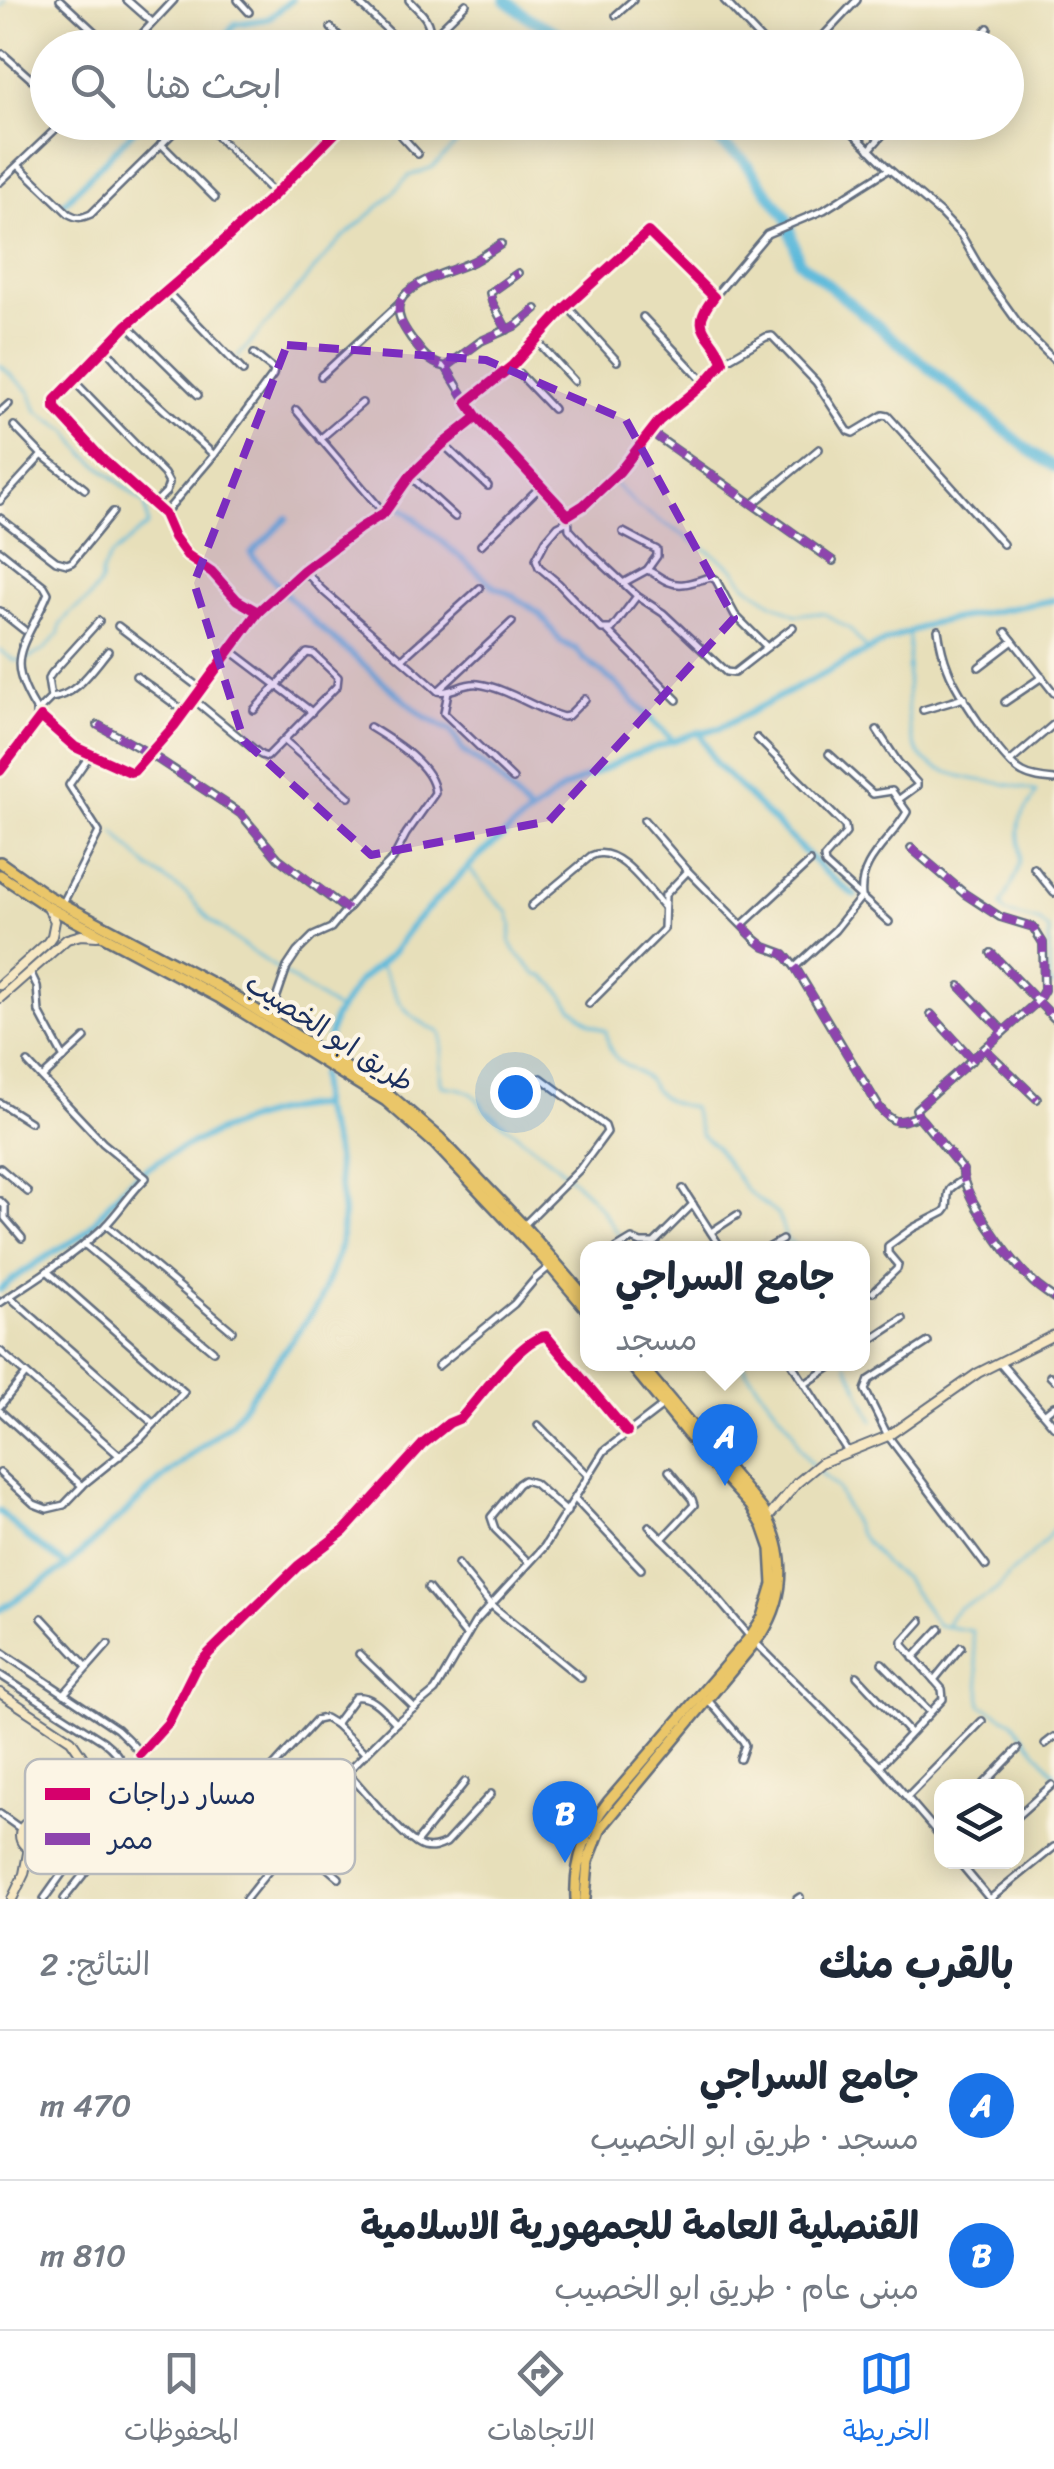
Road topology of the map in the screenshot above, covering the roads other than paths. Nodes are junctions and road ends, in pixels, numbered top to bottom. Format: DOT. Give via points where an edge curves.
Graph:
graph roads {
  1 [pos="60,0"];
  2 [pos="126,0"];
  3 [pos="174,0"];
  4 [pos="238,0"];
  5 [pos="409,0"];
  6 [pos="633,0"];
  7 [pos="724,0"];
  8 [pos="856,0"];
  9 [pos="358,2"];
  10 [pos="466,4"];
  11 [pos="249,12"];
  12 [pos="616,15"];
  13 [pos="152,22"];
  14 [pos="92,30"];
  15 [pos="145,30"];
  16 [pos="387,30"];
  17 [pos="430,30"];
  18 [pos="439,30"];
  19 [pos="752,30"];
  20 [pos="828,30"];
  21 [pos="3,54"];
  22 [pos="30,78"];
  23 [pos="45,140"];
  24 [pos="165,140"];
  25 [pos="221,140"];
  26 [pos="328,140"];
  27 [pos="405,140"];
  28 [pos="859,140"];
  29 [pos="878,140"];
  30 [pos="161,144"];
  31 [pos="869,150"];
  32 [pos="418,154"];
  33 [pos="19,166"];
  34 [pos="888,168"];
  35 [pos="0,182"];
  36 [pos="275,194"];
  37 [pos="215,198"];
  38 [pos="500,244"];
  39 [pos="518,273"];
  40 [pos="167,292"];
  41 [pos="714,297"];
  42 [pos="400,303"];
  43 [pos="567,306"];
  44 [pos="536,309"];
  45 [pos="643,316"];
  46 [pos="127,325"];
  47 [pos="507,330"];
  48 [pos="537,341"];
  49 [pos="104,348"];
  50 [pos="254,354"];
  51 [pos="1054,360"];
  52 [pos="617,361"];
  53 [pos="723,362"];
  54 [pos="512,366"];
  55 [pos="446,368"];
  56 [pos="243,371"];
  57 [pos="321,376"];
  58 [pos="73,380"];
  59 [pos="574,381"];
  60 [pos="705,383"];
  61 [pos="198,395"];
  62 [pos="362,402"];
  63 [pos="467,402"];
  64 [pos="9,404"];
  65 [pos="553,409"];
  66 [pos="296,410"];
  67 [pos="0,412"];
  68 [pos="477,417"];
  69 [pos="14,426"];
  70 [pos="652,433"];
  71 [pos="320,439"];
  72 [pos="443,444"];
  73 [pos="820,449"];
  74 [pos="42,454"];
  75 [pos="214,454"];
  76 [pos="410,476"];
  77 [pos="488,486"];
  78 [pos="541,486"];
  79 [pos="85,489"];
  80 [pos="0,501"];
  81 [pos="754,503"];
  82 [pos="154,504"];
  83 [pos="112,512"];
  84 [pos="384,512"];
  85 [pos="164,514"];
  86 [pos="455,517"];
  87 [pos="0,518"];
  88 [pos="567,518"];
  89 [pos="623,532"];
  90 [pos="1003,544"];
  91 [pos="481,545"];
  92 [pos="0,552"];
  93 [pos="833,560"];
  94 [pos="304,570"];
  95 [pos="647,570"];
  96 [pos="623,583"];
  97 [pos="480,588"];
  98 [pos="638,596"];
  99 [pos="0,611"];
  100 [pos="258,612"];
  101 [pos="100,621"];
  102 [pos="512,622"];
  103 [pos="118,626"];
  104 [pos="793,627"];
  105 [pos="24,630"];
  106 [pos="606,630"];
  107 [pos="938,630"];
  108 [pos="1006,632"];
  109 [pos="18,639"];
  110 [pos="1014,641"];
  111 [pos="767,648"];
  112 [pos="229,649"];
  113 [pos="108,652"];
  114 [pos="402,659"];
  115 [pos="978,668"];
  116 [pos="136,676"];
  117 [pos="1042,676"];
  118 [pos="13,685"];
  119 [pos="279,686"];
  120 [pos="201,688"];
  121 [pos="438,691"];
  122 [pos="448,692"];
  123 [pos="1054,692"];
  124 [pos="51,698"];
  125 [pos="585,698"];
  126 [pos="964,698"];
  127 [pos="193,699"];
  128 [pos="678,700"];
  129 [pos="1006,702"];
  130 [pos="254,710"];
  131 [pos="923,710"];
  132 [pos="184,711"];
  133 [pos="312,712"];
  134 [pos="38,715"];
  135 [pos="1054,724"];
  136 [pos="98,725"];
  137 [pos="370,727"];
  138 [pos="878,730"];
  139 [pos="757,738"];
  140 [pos="285,741"];
  141 [pos="150,754"];
  142 [pos="829,754"];
  143 [pos="90,755"];
  144 [pos="1010,762"];
  145 [pos="0,771"];
  146 [pos="513,779"];
  147 [pos="1054,780"];
  148 [pos="349,797"];
  149 [pos="898,800"];
  150 [pos="644,820"];
  151 [pos="912,848"];
  152 [pos="0,862"];
  153 [pos="810,862"];
  154 [pos="1034,868"];
  155 [pos="688,871"];
  156 [pos="0,875"];
  157 [pos="1054,893"];
  158 [pos="862,896"];
  159 [pos="62,904"];
  160 [pos="44,905"];
  161 [pos="532,906"];
  162 [pos="664,907"];
  163 [pos="348,910"];
  164 [pos="889,922"];
  165 [pos="742,925"];
  166 [pos="112,940"];
  167 [pos="991,953"];
  168 [pos="795,967"];
  169 [pos="30,971"];
  170 [pos="0,985"];
  171 [pos="960,986"];
  172 [pos="220,993"];
  173 [pos="0,998"];
  174 [pos="1037,1002"];
  175 [pos="589,1004"];
  176 [pos="931,1014"];
  177 [pos="265,1016"];
  178 [pos="1054,1018"];
  179 [pos="1004,1032"];
  180 [pos="85,1038"];
  181 [pos="985,1050"];
  182 [pos="64,1058"];
  183 [pos="973,1060"];
  184 [pos="28,1063"];
  185 [pos="43,1077"];
  186 [pos="541,1078"];
  187 [pos="1037,1100"];
  188 [pos="0,1104"];
  189 [pos="918,1116"];
  190 [pos="30,1122"];
  191 [pos="1,1169"];
  192 [pos="962,1181"];
  193 [pos="684,1189"];
  194 [pos="28,1192"];
  195 [pos="0,1201"];
  196 [pos="693,1204"];
  197 [pos="737,1215"];
  198 [pos="106,1225"];
  199 [pos="523,1226"];
  200 [pos="710,1232"];
  201 [pos="22,1238"];
  202 [pos="655,1241"];
  203 [pos="716,1241"];
  204 [pos="84,1244"];
  205 [pos="550,1266"];
  206 [pos="47,1271"];
  207 [pos="580,1285"];
  208 [pos="576,1288"];
  209 [pos="580,1292"];
  210 [pos="873,1292"];
  211 [pos="10,1296"];
  212 [pos="1054,1298"];
  213 [pos="580,1302"];
  214 [pos="0,1303"];
  215 [pos="903,1319"];
  216 [pos="232,1330"];
  217 [pos="1054,1335"];
  218 [pos="870,1341"];
  219 [pos="928,1342"];
  220 [pos="0,1351"];
  221 [pos="213,1351"];
  222 [pos="1000,1364"];
  223 [pos="438,1366"];
  224 [pos="636,1371"];
  225 [pos="646,1371"];
  226 [pos="797,1371"];
  227 [pos="824,1371"];
  228 [pos="26,1374"];
  229 [pos="805,1384"];
  230 [pos="664,1406"];
  231 [pos="1054,1406"];
  232 [pos="0,1409"];
  233 [pos="1044,1414"];
  234 [pos="154,1424"];
  235 [pos="538,1425"];
  236 [pos="1054,1426"];
  237 [pos="626,1432"];
  238 [pos="888,1436"];
  239 [pos="848,1452"];
  240 [pos="120,1456"];
  241 [pos="669,1471"];
  242 [pos="0,1474"];
  243 [pos="589,1476"];
  244 [pos="82,1486"];
  245 [pos="575,1499"];
  246 [pos="567,1512"];
  247 [pos="767,1518"];
  248 [pos="649,1526"];
  249 [pos="662,1539"];
  250 [pos="530,1563"];
  251 [pos="458,1564"];
  252 [pos="986,1566"];
  253 [pos="641,1569"];
  254 [pos="428,1588"];
  255 [pos="490,1604"];
  256 [pos="42,1618"];
  257 [pos="921,1621"];
  258 [pos="940,1629"];
  259 [pos="466,1635"];
  260 [pos="752,1640"];
  261 [pos="108,1644"];
  262 [pos="961,1648"];
  263 [pos="0,1651"];
  264 [pos="359,1654"];
  265 [pos="913,1658"];
  266 [pos="882,1663"];
  267 [pos="87,1668"];
  268 [pos="0,1674"];
  269 [pos="857,1676"];
  270 [pos="581,1678"];
  271 [pos="934,1680"];
  272 [pos="0,1693"];
  273 [pos="64,1694"];
  274 [pos="708,1700"];
  275 [pos="415,1708"];
  276 [pos="930,1712"];
  277 [pos="982,1721"];
  278 [pos="396,1723"];
  279 [pos="335,1724"];
  280 [pos="909,1732"];
  281 [pos="1054,1737"];
  282 [pos="1045,1744"];
  283 [pos="1018,1749"];
  284 [pos="140,1754"];
  285 [pos="366,1754"];
  286 [pos="82,1759"];
  287 [pos="121,1759"];
  288 [pos="140,1759"];
  289 [pos="280,1759"];
  290 [pos="740,1759"];
  291 [pos="355,1764"];
  292 [pos="880,1766"];
  293 [pos="989,1779"];
  294 [pos="355,1780"];
  295 [pos="465,1782"];
  296 [pos="1052,1785"];
  297 [pos="491,1794"];
  298 [pos="908,1797"];
  299 [pos="1024,1811"];
  300 [pos="0,1814"];
  301 [pos="25,1826"];
  302 [pos="934,1827"];
  303 [pos="21,1829"];
  304 [pos="416,1844"];
  305 [pos="25,1846"];
  306 [pos="1054,1846"];
  307 [pos="25,1868"];
  308 [pos="968,1869"];
  309 [pos="62,1874"];
  310 [pos="82,1874"];
  311 [pos="266,1874"];
  312 [pos="335,1874"];
  313 [pos="340,1878"];
  314 [pos="12,1899"];
  315 [pos="44,1899"];
  316 [pos="64,1899"];
  317 [pos="246,1899"];
  318 [pos="576,1899"];
  319 [pos="585,1899"];
  320 [pos="990,1899"];
  1 -- 14 [label="street"];
  2 -- 13 [label="street"];
  3 -- 13 [label="street"];
  4 -- 11 [label="street"];
  5 -- 17 [label="street"];
  6 -- 12 [label="street"];
  7 -- 19 [label="street"];
  8 -- 20 [label="street"];
  9 -- 16 [label="street"];
  10 -- 18 [label="street"];
  13 -- 15 [label="street"];
  21 -- 22 [label="street"];
  23 -- 33 [label="street"];
  24 -- 30 [label="street"];
  25 -- 36 [label="street"];
  26 -- 36 [label="street"];
  27 -- 32 [label="street"];
  28 -- 31 [label="street"];
  29 -- 31 [label="street"];
  30 -- 33 [label="street" via="82,218 69,214"];
  30 -- 37 [label="street"];
  31 -- 34 [label="street"];
  33 -- 35 [label="street"];
  34 -- 41 [label="street" via="855,192 767,234"];
  34 -- 51 [label="street" via="961,235 1021,327"];
  36 -- 40 [label="street"];
  38 -- 42 [label="street" via="430,279"];
  39 -- 47 [label="street" via="490,293"];
  40 -- 46 [label="street"];
  40 -- 56 [label="street"];
  41 -- 43 [label="street" via="648,232"];
  41 -- 53 [label="street" via="700,322"];
  42 -- 55 [label="street" via="400,320 422,353"];
  42 -- 57 [label="street"];
  43 -- 48 [label="street"];
  43 -- 52 [label="street"];
  44 -- 47 [label="street"];
  45 -- 60 [label="street"];
  46 -- 49 [label="street"];
  46 -- 61 [label="street"];
  47 -- 55 [label="street"];
  48 -- 54 [label="street"];
  48 -- 59 [label="street"];
  49 -- 58 [label="street"];
  49 -- 75 [label="street"];
  50 -- 75 [label="street" via="271,366 272,375"];
  53 -- 60 [label="street"];
  53 -- 90 [label="street" via="772,336 816,382 848,431 888,416"];
  54 -- 63 [label="street"];
  54 -- 65 [label="street"];
  55 -- 63 [label="street"];
  58 -- 82 [label="street" via="164,474 166,492"];
  58 -- 82 [label="street" via="54,400 55,408"];
  60 -- 70 [label="street"];
  62 -- 71 [label="street"];
  63 -- 68 [label="street"];
  64 -- 67 [label="street"];
  66 -- 71 [label="street"];
  68 -- 72 [label="street"];
  68 -- 78 [label="street"];
  69 -- 74 [label="street"];
  70 -- 81 [label="street"];
  70 -- 88 [label="street"];
  71 -- 84 [label="street"];
  72 -- 76 [label="street"];
  72 -- 77 [label="street"];
  73 -- 81 [label="street"];
  74 -- 79 [label="street"];
  74 -- 80 [label="street"];
  75 -- 85 [label="street"];
  76 -- 84 [label="street"];
  76 -- 86 [label="street"];
  78 -- 88 [label="street"];
  78 -- 91 [label="street"];
  81 -- 93 [label="street"];
  82 -- 85 [label="street"];
  83 -- 87 [label="street" via="67,564"];
  84 -- 94 [label="street"];
  85 -- 100 [label="street" via="187,556"];
  88 -- 96 [label="street" via="579,541"];
  88 -- 106 [label="street" via="536,559"];
  89 -- 95 [label="street" via="657,550"];
  92 -- 105 [label="street" via="46,589"];
  94 -- 100 [label="street"];
  94 -- 114 [label="street"];
  95 -- 96 [label="street"];
  95 -- 111 [label="street" via="676,584 716,580 735,615"];
  96 -- 98 [label="street"];
  97 -- 114 [label="street"];
  98 -- 106 [label="street"];
  98 -- 111 [label="street" via="730,674"];
  99 -- 105 [label="street"];
  100 -- 112 [label="street"];
  101 -- 124 [label="street" via="52,673"];
  102 -- 121 [label="street"];
  103 -- 120 [label="street"];
  104 -- 111 [label="street"];
  105 -- 109 [label="street"];
  106 -- 128 [label="street"];
  107 -- 126 [label="street" via="949,673"];
  108 -- 110 [label="street"];
  110 -- 115 [label="street"];
  110 -- 117 [label="street"];
  112 -- 119 [label="street"];
  112 -- 120 [label="street"];
  113 -- 124 [label="street" via="73,690"];
  114 -- 121 [label="street"];
  116 -- 132 [label="street"];
  117 -- 123 [label="street"];
  117 -- 129 [label="street"];
  118 -- 134 [label="street"];
  119 -- 130 [label="street"];
  119 -- 133 [label="street"];
  119 -- 133 [label="street" via="304,655 314,654 338,682"];
  120 -- 127 [label="street"];
  121 -- 122 [label="street"];
  122 -- 125 [label="street" via="476,684 563,717"];
  122 -- 146 [label="street" via="446,717"];
  124 -- 134 [label="street"];
  126 -- 131 [label="street"];
  126 -- 144 [label="street"];
  127 -- 132 [label="street"];
  127 -- 140 [label="street" via="264,756"];
  132 -- 141 [label="street"];
  133 -- 140 [label="street"];
  134 -- 143 [label="street"];
  134 -- 145 [label="street"];
  135 -- 144 [label="street"];
  136 -- 141 [label="street"];
  137 -- 163 [label="street" via="414,758 436,793 393,859"];
  138 -- 149 [label="street" via="917,783"];
  139 -- 158 [label="street" via="845,826 825,864"];
  140 -- 148 [label="street"];
  141 -- 143 [label="street" via="132,772"];
  141 -- 163 [label="street" via="241,814 278,858"];
  142 -- 149 [label="street" via="873,794 889,790"];
  143 -- 159 [label="street" via="69,785 99,832"];
  144 -- 147 [label="street" via="1021,773"];
  149 -- 158 [label="street" via="906,815 874,854"];
  150 -- 155 [label="street"];
  151 -- 174 [label="street" via="1000,917 1033,927 1044,943 1044,990"];
  152 -- 159 [label="main road, طريق ابو الخصيب"];
  153 -- 165 [label="street"];
  154 -- 157 [label="street"];
  155 -- 162 [label="street" via="665,895"];
  155 -- 165 [label="street"];
  156 -- 160 [label="main road, طريق ابو الخصيب"];
  158 -- 164 [label="street"];
  158 -- 168 [label="street"];
  159 -- 172 [label="main road, طريق ابو الخصيب"];
  160 -- 166 [label="main road, طريق ابو الخصيب"];
  160 -- 170 [label="main road" via="55,921 52,936"];
  161 -- 162 [label="street" via="600,852 622,862"];
  162 -- 175 [label="street" via="664,929"];
  163 -- 177 [label="street" via="305,944"];
  165 -- 168 [label="street"];
  166 -- 169 [label="main road" via="80,935"];
  166 -- 172 [label="main road, طريق ابو الخصيب"];
  167 -- 174 [label="street"];
  168 -- 189 [label="street" via="879,1108 890,1120"];
  169 -- 173 [label="main road"];
  169 -- 182 [label="street" via="39,1012"];
  171 -- 179 [label="street"];
  172 -- 177 [label="main road, طريق ابو الخصيب"];
  172 -- 205 [label="main road, طريق ابو الخصيب" via="399,1111"];
  174 -- 178 [label="street"];
  174 -- 179 [label="street"];
  176 -- 183 [label="street"];
  177 -- 199 [label="main road, طريق ابو الخصيب" via="404,1105"];
  179 -- 181 [label="street"];
  180 -- 182 [label="street"];
  181 -- 183 [label="street"];
  181 -- 187 [label="street"];
  182 -- 185 [label="street"];
  183 -- 189 [label="street" via="916,1108"];
  184 -- 185 [label="street"];
  185 -- 198 [label="street" via="102,1144 146,1178"];
  186 -- 199 [label="street" via="607,1129 579,1170"];
  188 -- 190 [label="street"];
  189 -- 192 [label="street" via="963,1170"];
  191 -- 194 [label="street"];
  192 -- 210 [label="street" via="948,1189 944,1212 888,1246 898,1269"];
  192 -- 212 [label="street" via="1013,1259"];
  193 -- 196 [label="street"];
  195 -- 201 [label="street"];
  196 -- 200 [label="street"];
  196 -- 202 [label="street"];
  197 -- 200 [label="street"];
  198 -- 204 [label="street"];
  198 -- 216 [label="street"];
  199 -- 208 [label="main road, طريق ابو الخصيب"];
  200 -- 203 [label="street"];
  204 -- 206 [label="street"];
  204 -- 221 [label="street"];
  205 -- 213 [label="main road, طريق ابو الخصيب"];
  205 -- 223 [label="street"];
  206 -- 211 [label="street"];
  206 -- 234 [label="street" via="184,1392"];
  207 -- 208 [label="street"];
  208 -- 209 [label="main road, طريق ابو الخصيب"];
  211 -- 214 [label="street"];
  211 -- 234 [label="street"];
  215 -- 218 [label="street"];
  217 -- 222 [label="main road"];
  219 -- 238 [label="street" via="866,1385"];
  220 -- 228 [label="street"];
  222 -- 233 [label="street"];
  222 -- 238 [label="main road"];
  224 -- 230 [label="main road"];
  225 -- 247 [label="main road"];
  226 -- 229 [label="street"];
  227 -- 229 [label="street"];
  228 -- 232 [label="street"];
  228 -- 240 [label="street"];
  229 -- 239 [label="street"];
  230 -- 237 [label="street"];
  230 -- 260 [label="main road" via="750,1506 768,1537 773,1584"];
  231 -- 233 [label="street"];
  232 -- 244 [label="street"];
  233 -- 236 [label="street"];
  234 -- 240 [label="street"];
  235 -- 243 [label="street"];
  237 -- 243 [label="street"];
  237 -- 284 [label="street" via="546,1336 535,1339 344,1530 208,1652 168,1723"];
  238 -- 239 [label="main road"];
  238 -- 252 [label="street"];
  239 -- 247 [label="main road" via="810,1471"];
  240 -- 244 [label="street"];
  241 -- 249 [label="street" via="694,1505"];
  242 -- 244 [label="street" via="47,1509 64,1505"];
  243 -- 245 [label="street"];
  245 -- 246 [label="street"];
  245 -- 253 [label="street"];
  246 -- 250 [label="street"];
  246 -- 250 [label="street" via="528,1480 491,1517 494,1530"];
  247 -- 260 [label="main road" via="781,1583 773,1615"];
  248 -- 249 [label="street"];
  249 -- 260 [label="street"];
  250 -- 255 [label="street"];
  251 -- 255 [label="street"];
  254 -- 259 [label="street"];
  255 -- 259 [label="street"];
  255 -- 270 [label="street"];
  256 -- 267 [label="street"];
  257 -- 265 [label="street" via="903,1641"];
  258 -- 265 [label="street"];
  259 -- 275 [label="street" via="435,1690"];
  260 -- 274 [label="main road"];
  260 -- 292 [label="street"];
  260 -- 318 [label="main road" via="600,1812 579,1858"];
  261 -- 267 [label="street"];
  262 -- 271 [label="street"];
  263 -- 273 [label="street"];
  264 -- 275 [label="street"];
  265 -- 271 [label="street"];
  266 -- 276 [label="street"];
  267 -- 273 [label="street"];
  268 -- 287 [label="street"];
  269 -- 280 [label="street"];
  271 -- 276 [label="street" via="943,1699"];
  272 -- 286 [label="main road" via="71,1740"];
  273 -- 284 [label="street" via="117,1729"];
  274 -- 290 [label="street" via="743,1741"];
  274 -- 319 [label="main road" via="601,1828 588,1860"];
  275 -- 278 [label="street"];
  276 -- 280 [label="street"];
  277 -- 298 [label="street"];
  278 -- 279 [label="street" via="364,1696 355,1697"];
  278 -- 285 [label="street"];
  279 -- 285 [label="street"];
  279 -- 289 [label="street" via="316,1720"];
  280 -- 292 [label="street"];
  281 -- 282 [label="street"];
  283 -- 293 [label="street"];
  284 -- 288 [label="street"];
  285 -- 291 [label="street"];
  292 -- 298 [label="street"];
  294 -- 304 [label="street"];
  295 -- 304 [label="street"];
  296 -- 299 [label="street"];
  297 -- 304 [label="street" via="446,1843"];
  298 -- 302 [label="street"];
  300 -- 303 [label="street"];
  301 -- 303 [label="main road"];
  303 -- 305 [label="main road"];
  306 -- 320 [label="street"];
  307 -- 314 [label="main road"];
  308 -- 320 [label="street"];
  309 -- 315 [label="street"];
  310 -- 316 [label="street"];
  311 -- 317 [label="street"];
  312 -- 313 [label="street"];
}
